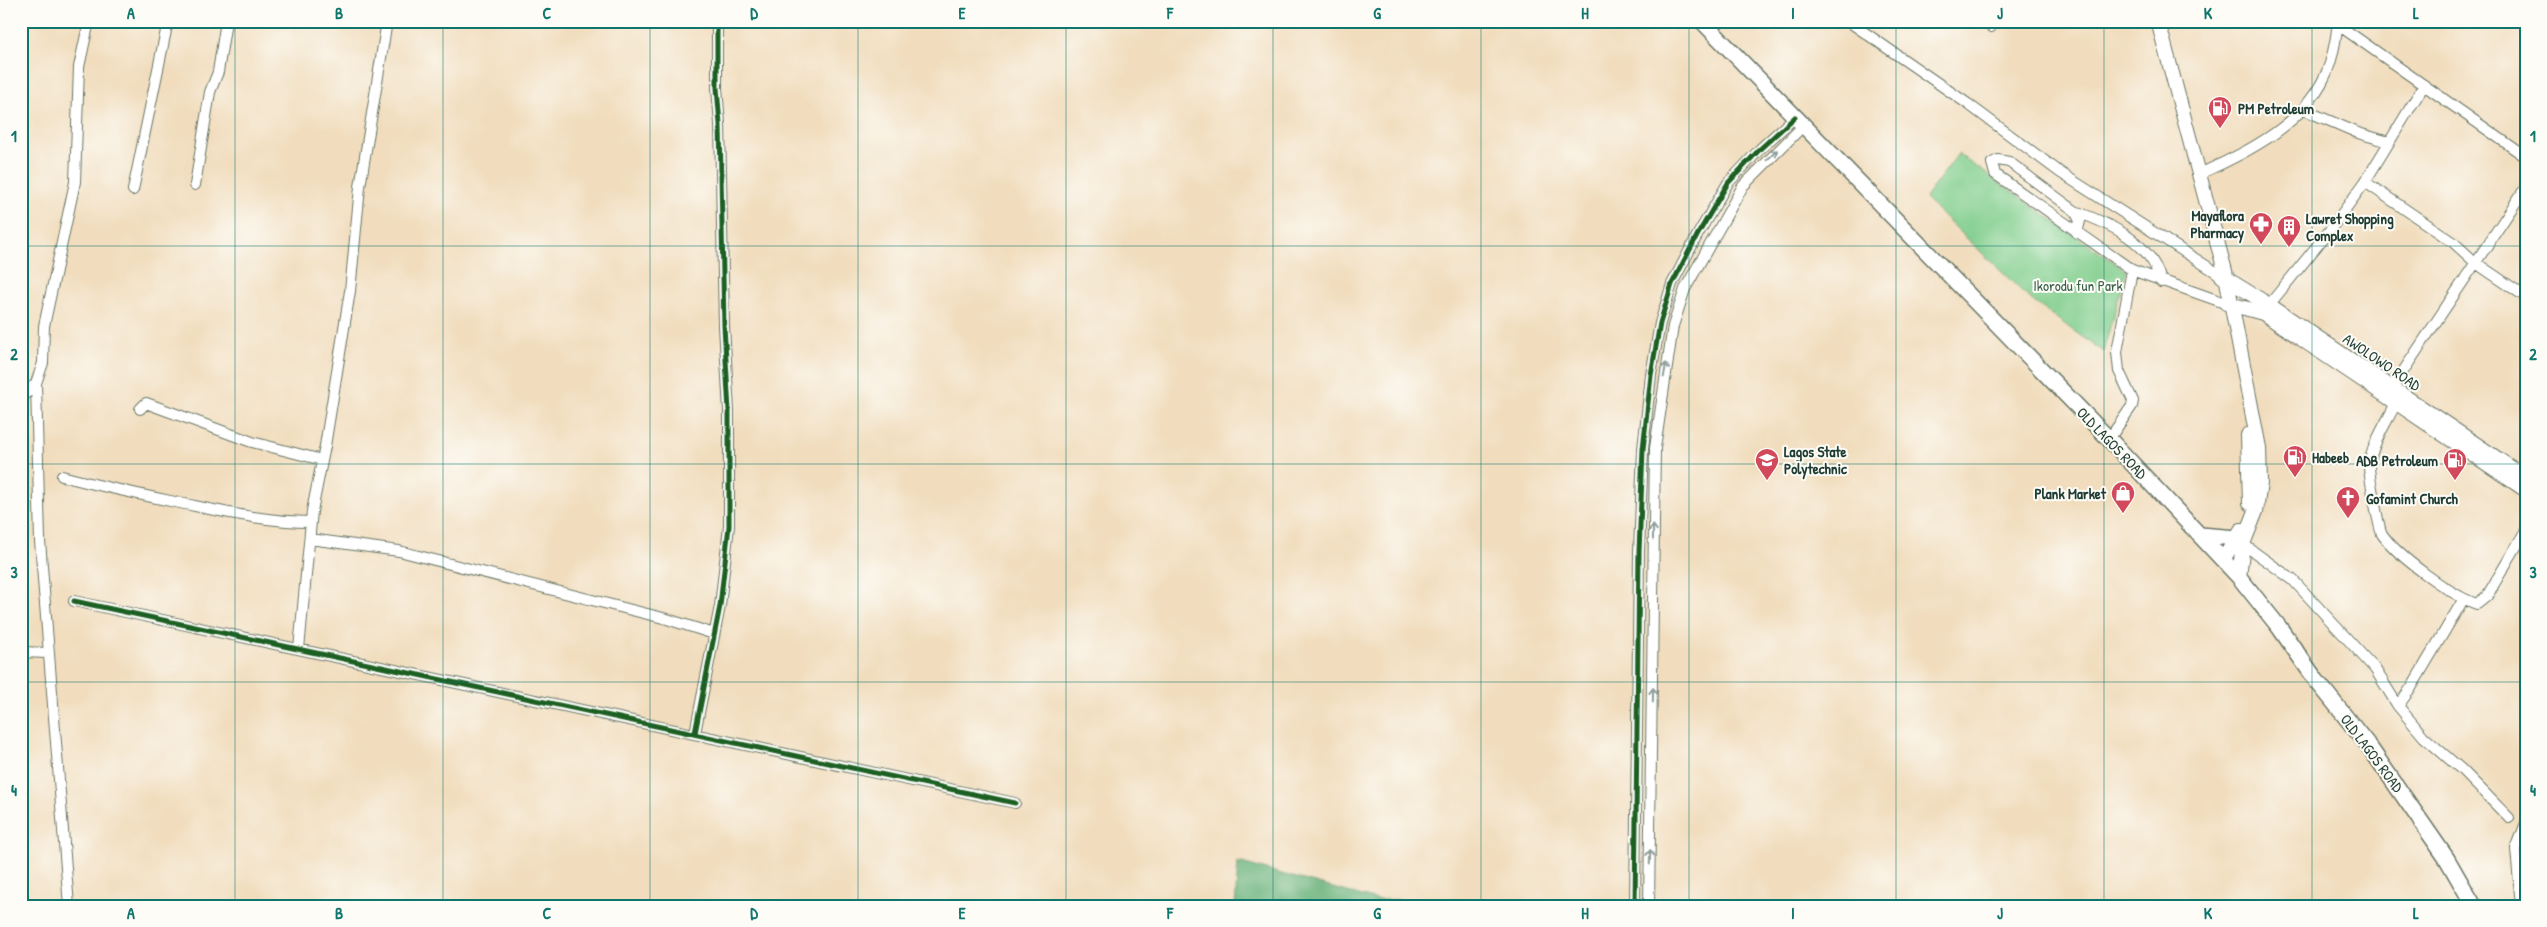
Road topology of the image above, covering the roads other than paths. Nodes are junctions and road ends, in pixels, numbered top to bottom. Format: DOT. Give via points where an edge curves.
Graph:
graph roads {
  1 [pos="89,21"];
  2 [pos="168,21"];
  3 [pos="226,21"];
  4 [pos="387,21"];
  5 [pos="717,21"];
  6 [pos="1702,21"];
  7 [pos="1848,21"];
  8 [pos="2158,22"];
  9 [pos="2337,22"];
  10 [pos="2424,85"];
  11 [pos="2302,109"];
  12 [pos="1799,122"];
  13 [pos="2389,142"];
  14 [pos="2526,157"];
  15 [pos="2199,174"];
  16 [pos="2365,182"];
  17 [pos="195,185"];
  18 [pos="2526,187"];
  19 [pos="133,190"];
  20 [pos="2075,211"];
  21 [pos="2078,233"];
  22 [pos="2476,263"];
  23 [pos="2132,270"];
  24 [pos="2223,277"];
  25 [pos="2161,282"];
  26 [pos="2526,297"];
  27 [pos="2228,304"];
  28 [pos="2269,305"];
  29 [pos="36,383"];
  30 [pos="2392,388"];
  31 [pos="21,399"];
  32 [pos="2396,403"];
  33 [pos="140,408"];
  34 [pos="2109,439"];
  35 [pos="322,460"];
  36 [pos="62,476"];
  37 [pos="2526,478"];
  38 [pos="2526,490"];
  39 [pos="312,522"];
  40 [pos="2526,530"];
  41 [pos="2200,534"];
  42 [pos="310,539"];
  43 [pos="2240,541"];
  44 [pos="2223,560"];
  45 [pos="2239,577"];
  46 [pos="2463,600"];
  47 [pos="74,601"];
  48 [pos="714,634"];
  49 [pos="298,649"];
  50 [pos="21,652"];
  51 [pos="48,653"];
  52 [pos="2398,706"];
  53 [pos="695,733"];
  54 [pos="1015,803"];
  55 [pos="2509,818"];
  56 [pos="2526,823"];
  57 [pos="69,906"];
  58 [pos="1635,906"];
  59 [pos="1649,906"];
  60 [pos="2474,906"];
  61 [pos="2521,906"];
  1 -- 29 [label="street" via="79,67 74,182 44,326 42,364"];
  2 -- 19 [label="street"];
  3 -- 17 [label="street" via="218,72 210,92"];
  4 -- 35 [label="street" via="370,123 350,291"];
  5 -- 48 [label="street" via="729,411 729,526"];
  6 -- 12 [label="main road, OLD LAGOS ROAD"];
  7 -- 24 [label="street" via="2061,173"];
  8 -- 15 [label="main road"];
  8 -- 24 [label="main road"];
  9 -- 10 [label="street"];
  9 -- 11 [label="street" via="2326,76 2316,96"];
  10 -- 13 [label="street"];
  10 -- 14 [label="street"];
  11 -- 13 [label="street"];
  11 -- 15 [label="street" via="2255,147"];
  12 -- 34 [label="main road, OLD LAGOS ROAD"];
  12 -- 58 [label="street" via="1760,149 1728,183 1672,284 1660,323 1643,448"];
  59 -- 12 [label="street, one-way" via="1654,448 1673,326 1685,289 1743,186"];
  13 -- 16 [label="street"];
  15 -- 24 [label="main road"];
  16 -- 22 [label="street" via="2453,242"];
  16 -- 28 [label="street"];
  18 -- 22 [label="street"];
  20 -- 21 [label="street" via="2080,221"];
  20 -- 21 [label="street" via="2009,162 1998,160 1992,164 1996,174"];
  20 -- 25 [label="street" via="2126,233 2154,263"];
  21 -- 23 [label="street"];
  22 -- 26 [label="street"];
  22 -- 30 [label="street"];
  23 -- 25 [label="street"];
  23 -- 34 [label="street" via="2117,352 2119,372 2132,406"];
  24 -- 27 [label="main road"];
  24 -- 28 [label="main road, AWOLOWO ROAD"];
  25 -- 27 [label="street"];
  27 -- 32 [label="main road, AWOLOWO ROAD" via="2263,313"];
  27 -- 43 [label="main road" via="2250,464 2250,506"];
  28 -- 30 [label="main road, AWOLOWO ROAD"];
  29 -- 31 [label="street"];
  29 -- 51 [label="street" via="40,541"];
  30 -- 37 [label="main road, AWOLOWO ROAD"];
  32 -- 38 [label="main road, AWOLOWO ROAD"];
  32 -- 46 [label="street" via="2375,447 2369,469 2381,533 2418,568"];
  33 -- 35 [label="street" via="146,403 252,442"];
  34 -- 41 [label="main road, OLD LAGOS ROAD"];
  35 -- 39 [label="street"];
  36 -- 39 [label="street" via="212,510 266,519"];
  39 -- 42 [label="street"];
  40 -- 46 [label="street" via="2487,596 2477,604"];
  41 -- 43 [label="main road"];
  41 -- 44 [label="main road, OLD LAGOS ROAD"];
  42 -- 48 [label="street" via="413,554 667,618"];
  42 -- 49 [label="street"];
  43 -- 44 [label="main road"];
  43 -- 45 [label="main road"];
  43 -- 52 [label="street" via="2293,580 2375,669"];
  44 -- 45 [label="main road, OLD LAGOS ROAD"];
  45 -- 60 [label="main road, OLD LAGOS ROAD" via="2368,745 2447,859"];
  46 -- 52 [label="street"];
  47 -- 49 [label="street"];
  48 -- 53 [label="street"];
  49 -- 53 [label="street"];
  50 -- 51 [label="street"];
  51 -- 57 [label="street"];
  52 -- 55 [label="street" via="2424,737"];
  53 -- 54 [label="street"];
  56 -- 61 [label="street" via="2516,849"];
}
